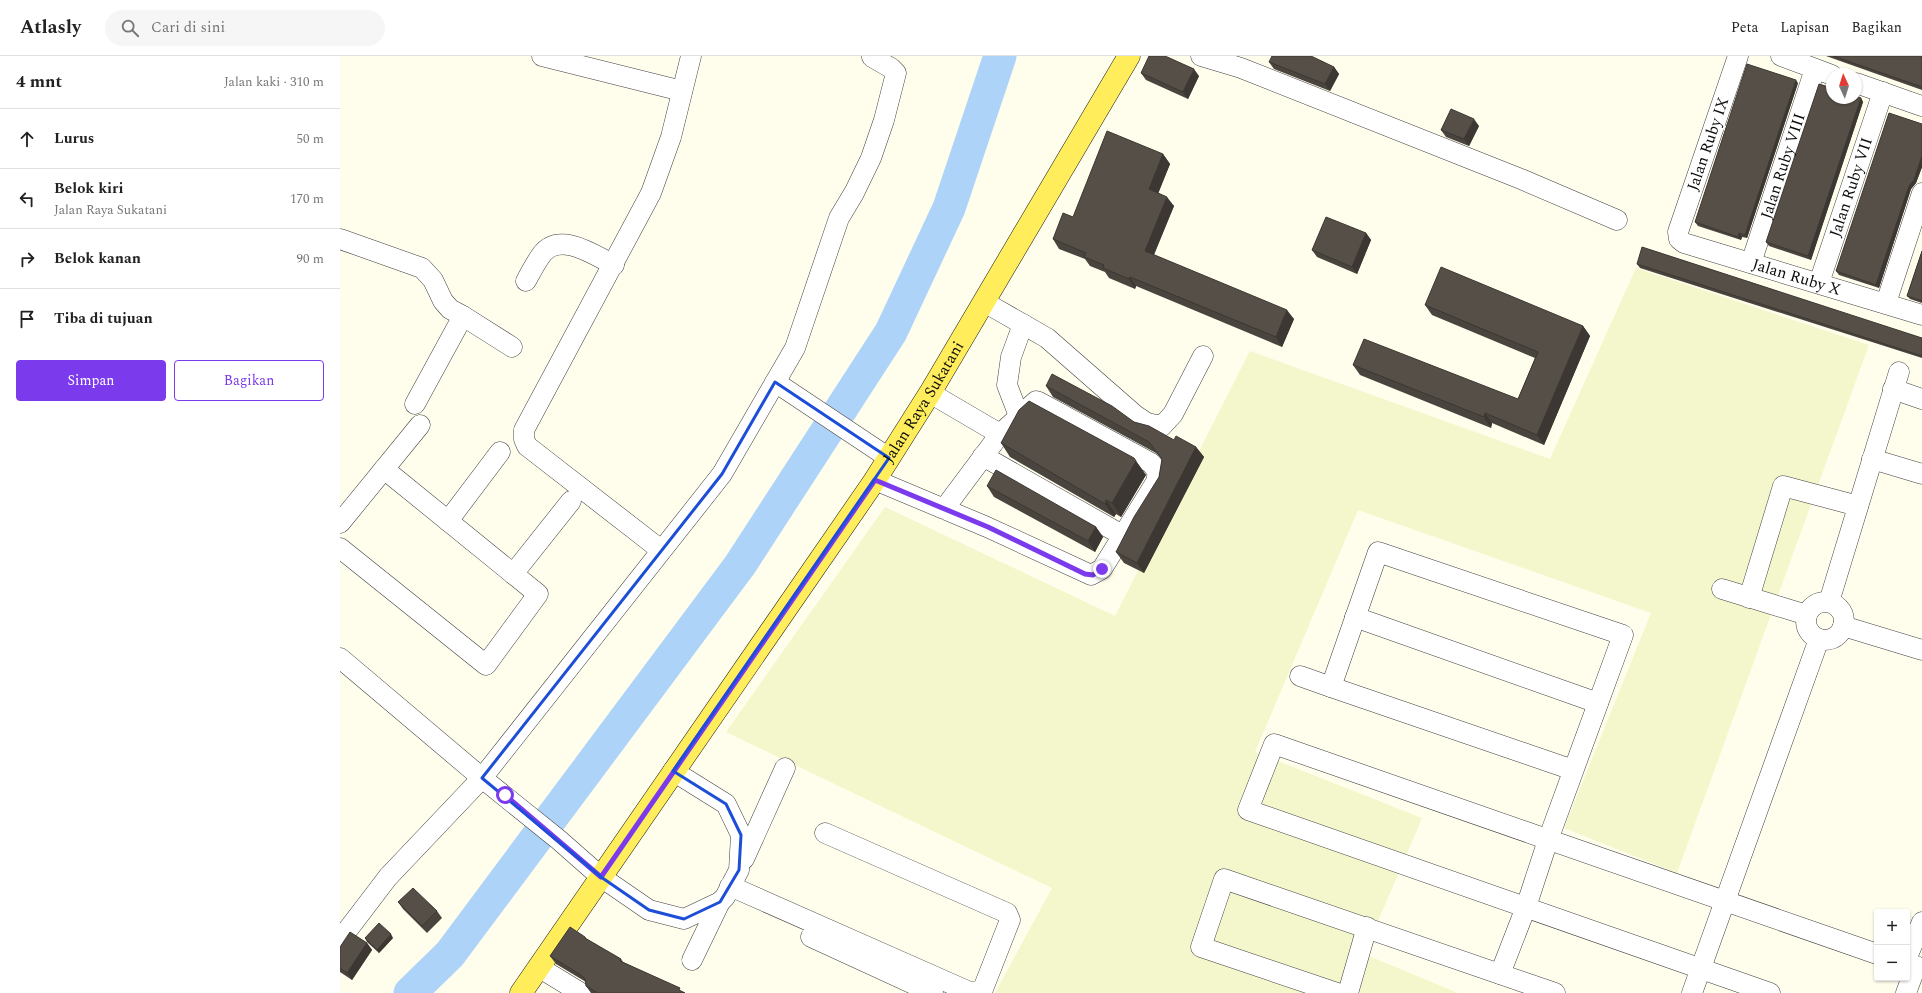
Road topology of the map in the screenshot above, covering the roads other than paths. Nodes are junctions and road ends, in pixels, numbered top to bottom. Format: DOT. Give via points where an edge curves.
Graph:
graph roads {
  1 [pos="542,56"];
  2 [pos="691,56"];
  3 [pos="1129,56"];
  4 [pos="1201,56"];
  5 [pos="1738,56"];
  6 [pos="1781,56"];
  7 [pos="872,57"];
  8 [pos="1823,72"];
  9 [pos="1862,85"];
  10 [pos="682,91"];
  11 [pos="1883,92"];
  12 [pos="1922,106"];
  13 [pos="1922,193"];
  14 [pos="1617,220"];
  15 [pos="1678,232"];
  16 [pos="340,239"];
  17 [pos="1752,263"];
  18 [pos="614,265"];
  19 [pos="526,281"];
  20 [pos="1819,283"];
  21 [pos="984,302"];
  22 [pos="1886,303"];
  23 [pos="1922,315"];
  24 [pos="463,316"];
  25 [pos="1023,324"];
  26 [pos="512,347"];
  27 [pos="1203,356"];
  28 [pos="776,382"];
  29 [pos="930,393"];
  30 [pos="1922,398"];
  31 [pos="415,404"];
  32 [pos="1019,416"];
  33 [pos="420,426"];
  34 [pos="1000,434"];
  35 [pos="500,452"];
  36 [pos="983,456"];
  37 [pos="889,458"];
  38 [pos="1872,459"];
  39 [pos="384,469"];
  40 [pos="1922,474"];
  41 [pos="875,480"];
  42 [pos="571,501"];
  43 [pos="1858,506"];
  44 [pos="944,509"];
  45 [pos="448,521"];
  46 [pos="340,523"];
  47 [pos="1122,535"];
  48 [pos="340,548"];
  49 [pos="662,550"];
  50 [pos="512,574"];
  51 [pos="1722,589"];
  52 [pos="1749,598"];
  53 [pos="1829,602"];
  54 [pos="1807,616"];
  55 [pos="1356,617"];
  56 [pos="1843,626"];
  57 [pos="1820,639"];
  58 [pos="1922,650"];
  59 [pos="340,658"];
  60 [pos="1300,676"];
  61 [pos="1331,687"];
  62 [pos="1598,703"];
  63 [pos="786,768"];
  64 [pos="1573,770"];
  65 [pos="674,771"];
  66 [pos="482,778"];
  67 [pos="825,833"];
  68 [pos="1548,840"];
  69 [pos="601,877"];
  70 [pos="729,889"];
  71 [pos="1725,901"];
  72 [pos="1526,907"];
  73 [pos="1922,922"];
  74 [pos="1367,927"];
  75 [pos="340,940"];
  76 [pos="1910,950"];
  77 [pos="1874,953"];
  78 [pos="692,960"];
  79 [pos="1910,965"];
  80 [pos="540,968"];
  81 [pos="1701,969"];
  82 [pos="1500,974"];
  83 [pos="521,993"];
  84 [pos="581,993"];
  85 [pos="933,993"];
  86 [pos="1337,993"];
  87 [pos="1348,993"];
  88 [pos="1555,993"];
  89 [pos="1692,993"];
  90 [pos="1770,993"];
  91 [pos="1906,993"];
  1 -- 10 [label="street"];
  2 -- 10 [label="street"];
  3 -- 21 [label="main road, Jalan Raya Sukatani"];
  4 -- 14 [label="street" via="1241,68 1521,178"];
  5 -- 15 [label="street, Jalan Ruby IX"];
  6 -- 8 [label="street"];
  7 -- 28 [label="street" via="896,73 884,120 854,193 839,218 795,348"];
  8 -- 17 [label="street, Jalan Ruby VIII"];
  9 -- 11 [label="street"];
  10 -- 18 [label="street" via="671,137 651,193"];
  11 -- 12 [label="street"];
  11 -- 20 [label="street, Jalan Ruby VII"];
  13 -- 22 [label="street"];
  15 -- 17 [label="street, Jalan Ruby X" via="1679,239 1684,243"];
  16 -- 24 [label="street" via="422,268 433,280 443,301 450,309"];
  17 -- 20 [label="street, Jalan Ruby X"];
  18 -- 19 [label="street" via="564,243 557,244 542,254"];
  18 -- 49 [label="street" via="524,430 524,439 526,446"];
  20 -- 22 [label="street, Jalan Ruby X"];
  21 -- 25 [label="street"];
  21 -- 29 [label="main road, Jalan Raya Sukatani"];
  22 -- 23 [label="street, Jalan Ruby X"];
  24 -- 26 [label="street"];
  24 -- 31 [label="street"];
  25 -- 27 [label="street" via="1047,338 1135,415 1162,426 1173,414"];
  25 -- 32 [label="street" via="1011,357 1007,385"];
  28 -- 37 [label="street"];
  28 -- 49 [label="street" via="722,474"];
  29 -- 34 [label="street"];
  29 -- 37 [label="main road, Jalan Raya Sukatani"];
  30 -- 38 [label="street" via="1896,381"];
  32 -- 34 [label="street"];
  32 -- 47 [label="street" via="1033,402 1039,402 1154,465 1158,478"];
  33 -- 39 [label="street"];
  34 -- 36 [label="street"];
  35 -- 45 [label="street"];
  36 -- 44 [label="street"];
  36 -- 47 [label="street"];
  37 -- 41 [label="main road, Jalan Raya Sukatani"];
  38 -- 40 [label="street"];
  38 -- 43 [label="street"];
  39 -- 45 [label="street"];
  39 -- 46 [label="street"];
  41 -- 44 [label="street"];
  41 -- 65 [label="main road, Jalan Raya Sukatani"];
  42 -- 50 [label="street"];
  43 -- 52 [label="street" via="1783,486"];
  43 -- 53 [label="street"];
  44 -- 47 [label="street" via="1091,575 1102,569"];
  45 -- 50 [label="street"];
  48 -- 50 [label="street" via="486,665 538,594"];
  49 -- 66 [label="street"];
  51 -- 52 [label="street"];
  52 -- 54 [label="street"];
  53 -- 54 [label="street" via="1819,602 1812,606"];
  53 -- 56 [label="street" via="1840,608 1844,615"];
  54 -- 57 [label="street" via="1810,633"];
  55 -- 61 [label="street"];
  55 -- 62 [label="street"];
  55 -- 62 [label="street" via="1378,552 1623,635"];
  56 -- 57 [label="street" via="1838,635 1831,639"];
  56 -- 58 [label="street"];
  57 -- 71 [label="street"];
  59 -- 66 [label="street"];
  60 -- 61 [label="street"];
  61 -- 64 [label="street"];
  62 -- 64 [label="street"];
  63 -- 70 [label="street"];
  64 -- 68 [label="street"];
  65 -- 69 [label="main road, Jalan Raya Sukatani"];
  65 -- 70 [label="street" via="726,804 741,834"];
  66 -- 69 [label="street"];
  66 -- 75 [label="street" via="388,877"];
  67 -- 70 [label="street" via="1007,913 1010,920 983,989 972,993"];
  68 -- 71 [label="street"];
  68 -- 72 [label="street"];
  68 -- 72 [label="street" via="1274,744 1248,810"];
  69 -- 70 [label="street" via="649,910 684,920"];
  69 -- 80 [label="main road, Jalan Raya Sukatani"];
  70 -- 78 [label="street"];
  70 -- 85 [label="street"];
  71 -- 77 [label="street"];
  71 -- 81 [label="street"];
  72 -- 81 [label="street"];
  72 -- 82 [label="street"];
  73 -- 76 [label="street"];
  74 -- 82 [label="street"];
  74 -- 86 [label="street" via="1224,879 1201,947"];
  74 -- 87 [label="street"];
  79 -- 91 [label="street" via="1916,966"];
  80 -- 83 [label="main road, Jalan Raya Sukatani"];
  80 -- 84 [label="street"];
  81 -- 89 [label="street"];
  81 -- 90 [label="street"];
  82 -- 88 [label="street"];
}
